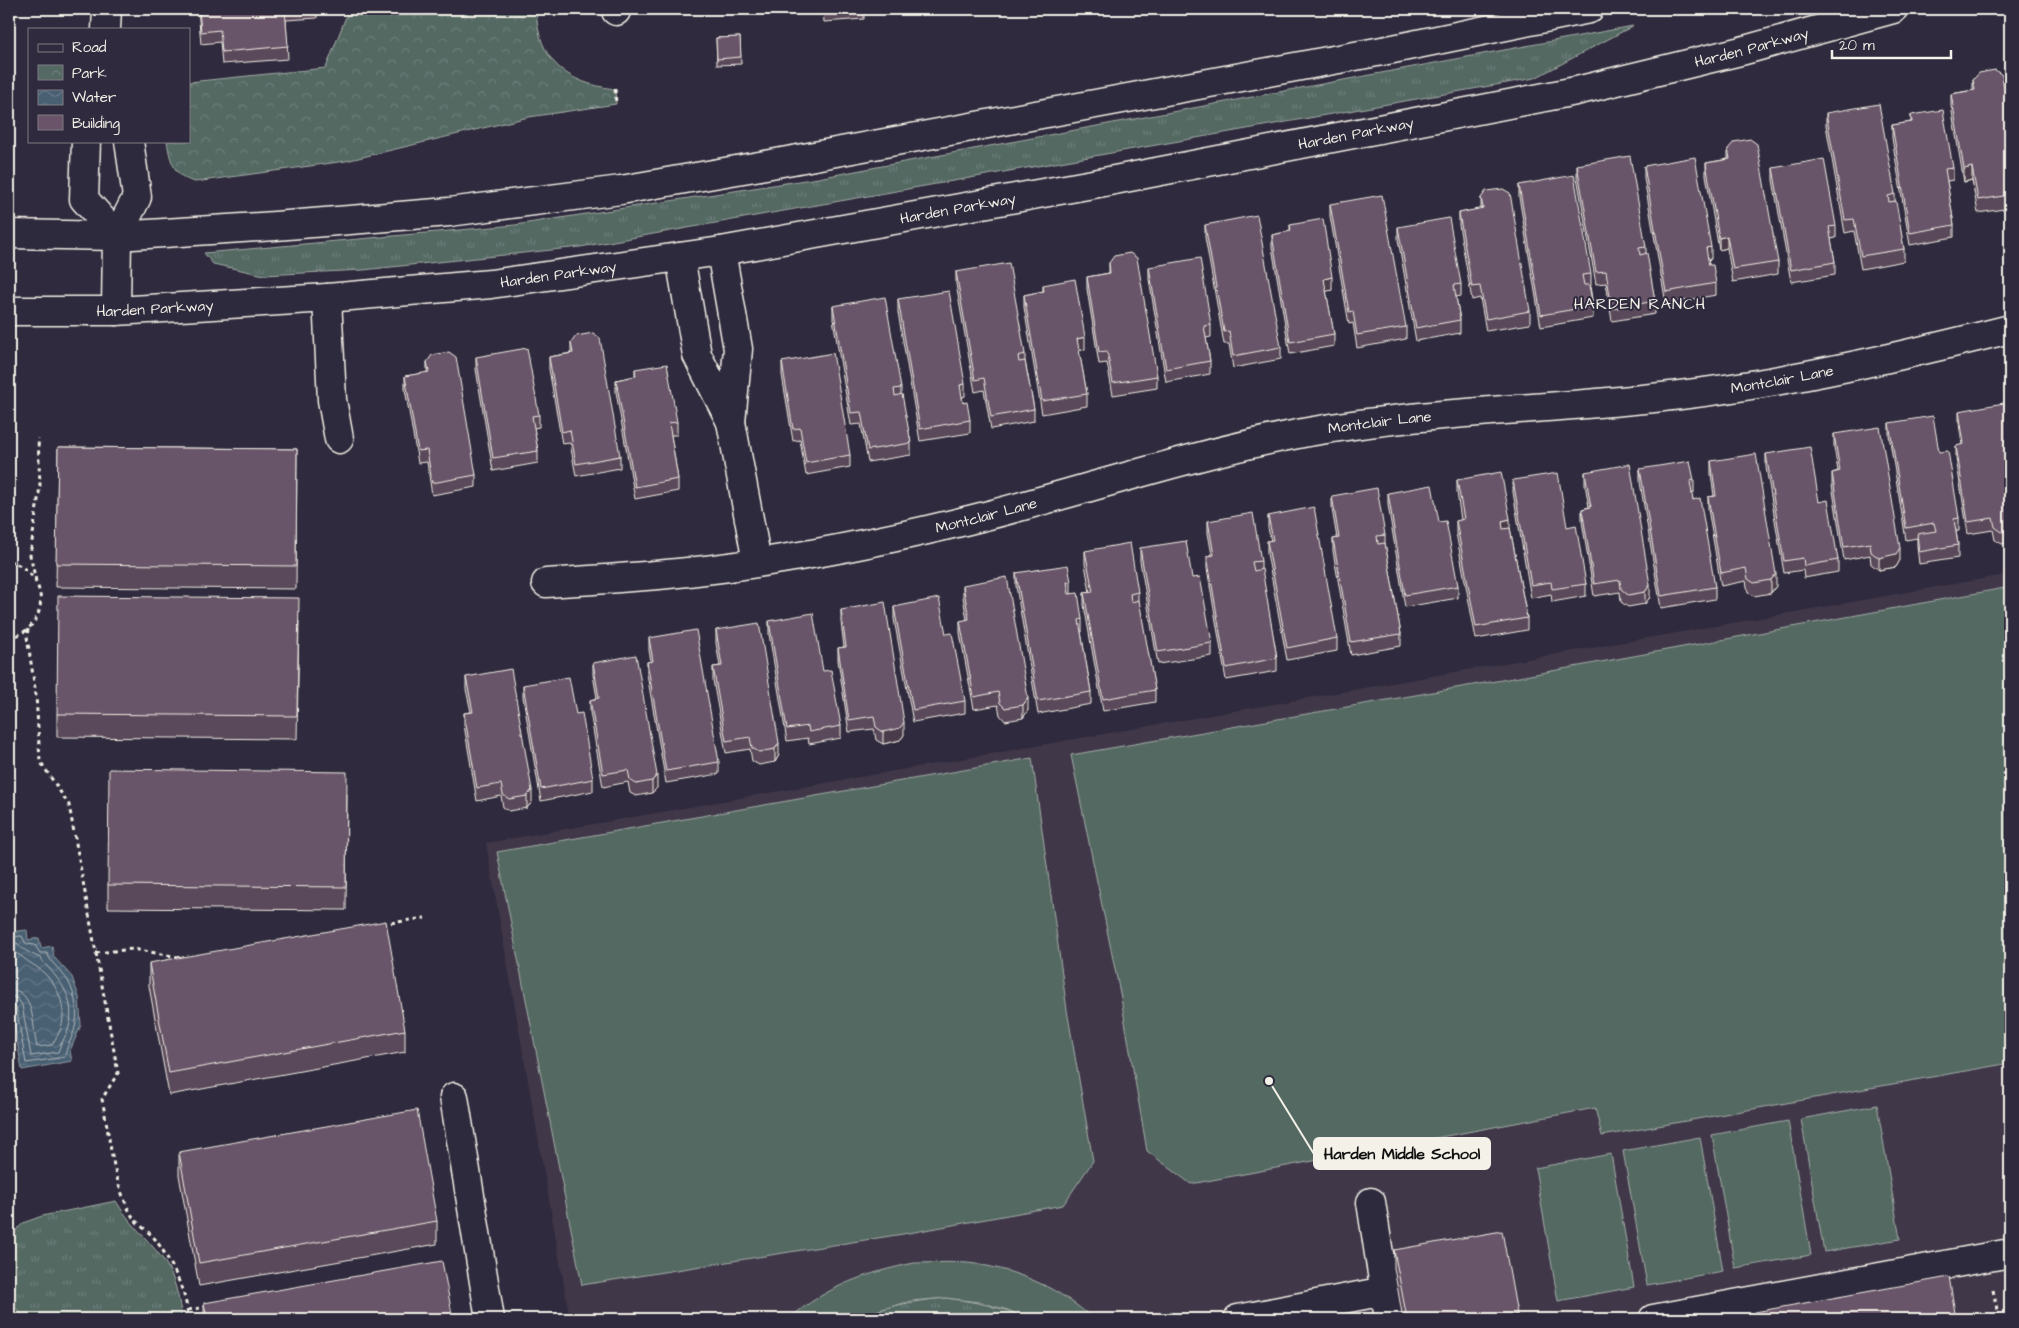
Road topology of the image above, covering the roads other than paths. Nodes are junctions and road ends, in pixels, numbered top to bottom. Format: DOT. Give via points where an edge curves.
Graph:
graph roads {
  1 [pos="107,9"];
  2 [pos="1589,9"];
  3 [pos="1893,9"];
  4 [pos="106,28"];
  5 [pos="86,142"];
  6 [pos="129,142"];
  7 [pos="9,234"];
  8 [pos="117,236"];
  9 [pos="721,251"];
  10 [pos="680,257"];
  11 [pos="327,298"];
  12 [pos="9,311"];
  13 [pos="116,311"];
  14 [pos="2010,329"];
  15 [pos="731,422"];
  16 [pos="339,440"];
  17 [pos="757,562"];
  18 [pos="546,583"];
  19 [pos="454,1097"];
  20 [pos="1371,1202"];
  21 [pos="2010,1253"];
  22 [pos="1385,1291"];
  23 [pos="490,1319"];
  24 [pos="1238,1319"];
  25 [pos="1389,1319"];
  26 [pos="1653,1319"];
  1 -- 4 [label="street"];
  2 -- 8 [label="street" via="790,161 621,190 449,212"];
  3 -- 9 [label="street, Harden Parkway" via="1741,51 1576,91 1104,182"];
  5 -- 8 [label="street" via="84,199"];
  6 -- 8 [label="street" via="137,197"];
  7 -- 8 [label="street"];
  8 -- 13 [label="street"];
  9 -- 10 [label="street, Harden Parkway"];
  9 -- 15 [label="street" via="738,349"];
  10 -- 11 [label="street, Harden Parkway" via="491,284"];
  10 -- 15 [label="street" via="697,355"];
  11 -- 13 [label="street, Harden Parkway"];
  11 -- 16 [label="street" via="332,400"];
  12 -- 13 [label="street, Harden Parkway"];
  14 -- 17 [label="street, Montclair Lane" via="1887,359 1683,394 1435,415 1302,433 1219,450 919,532"];
  15 -- 17 [label="street"];
  17 -- 18 [label="street, Montclair Lane" via="682,573"];
  19 -- 23 [label="street"];
  20 -- 22 [label="street"];
  21 -- 26 [label="street"];
  22 -- 24 [label="street"];
  22 -- 25 [label="street"];
}
